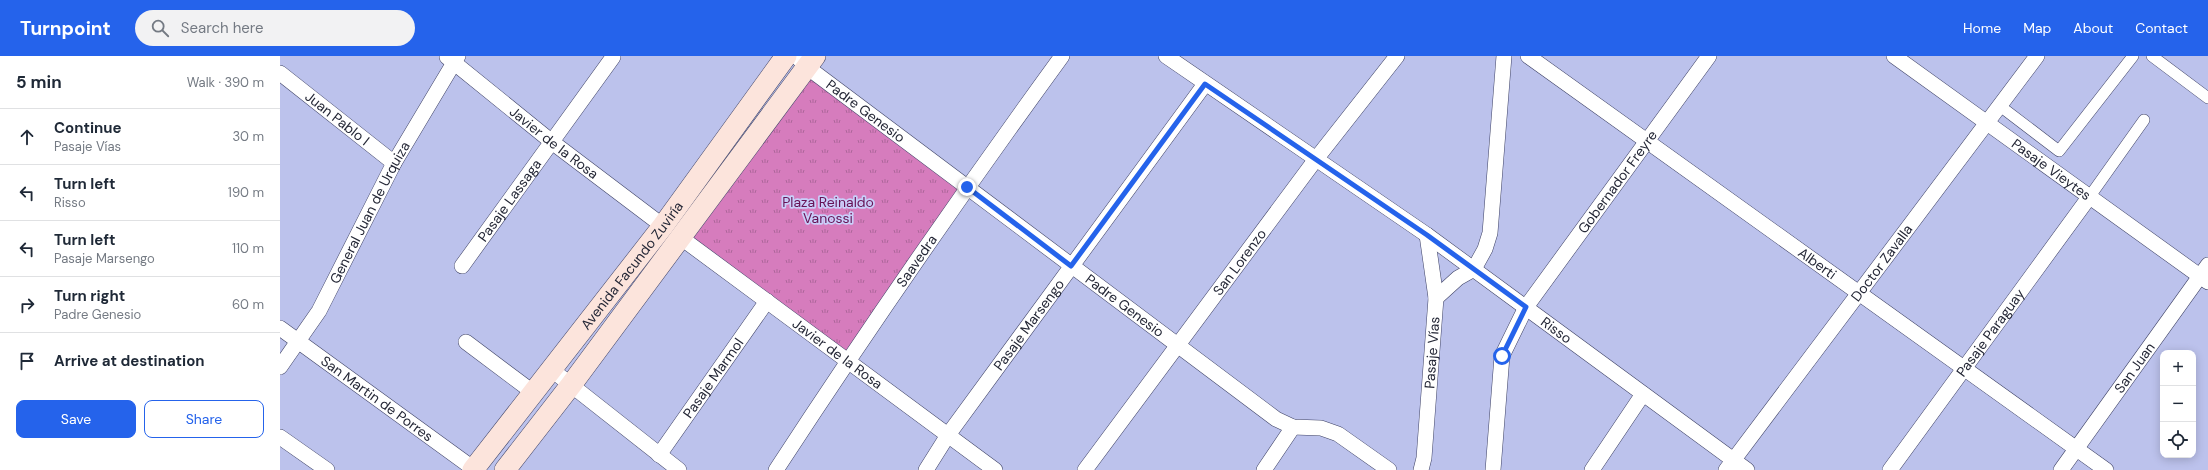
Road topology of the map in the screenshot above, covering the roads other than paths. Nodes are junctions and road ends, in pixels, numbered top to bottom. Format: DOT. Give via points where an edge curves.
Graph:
graph roads {
  1 [pos="786,56"];
  2 [pos="1062,56"];
  3 [pos="1166,56"];
  4 [pos="1397,56"];
  5 [pos="1504,56"];
  6 [pos="1528,56"];
  7 [pos="1708,56"];
  8 [pos="1894,56"];
  9 [pos="2037,56"];
  10 [pos="2133,56"];
  11 [pos="2152,56"];
  12 [pos="613,57"];
  13 [pos="453,58"];
  14 [pos="806,60"];
  15 [pos="280,73"];
  16 [pos="1205,84"];
  17 [pos="2208,98"];
  18 [pos="2000,106"];
  19 [pos="2144,120"];
  20 [pos="1988,124"];
  21 [pos="1647,140"];
  22 [pos="552,142"];
  23 [pos="1316,160"];
  24 [pos="394,163"];
  25 [pos="967,187"];
  26 [pos="2090,196"];
  27 [pos="663,226"];
  28 [pos="1427,235"];
  29 [pos="680,238"];
  30 [pos="462,266"];
  31 [pos="1071,266"];
  32 [pos="1474,269"];
  33 [pos="2205,275"];
  34 [pos="1860,294"];
  35 [pos="1436,298"];
  36 [pos="766,301"];
  37 [pos="1526,307"];
  38 [pos="280,328"];
  39 [pos="299,341"];
  40 [pos="466,342"];
  41 [pos="1177,345"];
  42 [pos="847,361"];
  43 [pos="280,367"];
  44 [pos="1964,367"];
  45 [pos="552,370"];
  46 [pos="571,384"];
  47 [pos="534,393"];
  48 [pos="1643,394"];
  49 [pos="1293,427"];
  50 [pos="948,435"];
  51 [pos="280,438"];
  52 [pos="2076,448"];
  53 [pos="659,455"];
  54 [pos="1729,465"];
  55 [pos="473,469"];
  56 [pos="327,470"];
  57 [pos="505,470"];
  58 [pos="678,470"];
  59 [pos="776,470"];
  60 [pos="926,470"];
  61 [pos="995,470"];
  62 [pos="1085,470"];
  63 [pos="1264,470"];
  64 [pos="1389,470"];
  65 [pos="1421,470"];
  66 [pos="1493,470"];
  67 [pos="1592,470"];
  68 [pos="1746,470"];
  69 [pos="1890,470"];
  70 [pos="2061,470"];
  71 [pos="2106,470"];
  1 -- 27 [label="main road, Avenida Facundo Zuviría"];
  2 -- 25 [label="street, Saavedra"];
  3 -- 16 [label="street, Risso"];
  4 -- 23 [label="street, San Lorenzo"];
  5 -- 32 [label="street" via="1490,233"];
  6 -- 21 [label="street, Alberti"];
  7 -- 21 [label="street, Gobernador Freyre"];
  8 -- 20 [label="street, Pasaje Vieytes"];
  9 -- 18 [label="street, Doctor Zavalla"];
  10 -- 18 [label="street" via="2059,150"];
  11 -- 17 [label="street"];
  12 -- 22 [label="street, Pasaje Lassaga"];
  13 -- 22 [label="street, Javier de la Rosa"];
  13 -- 24 [label="street, General Juan de Urquiza"];
  14 -- 25 [label="street, Padre Genesio"];
  14 -- 29 [label="main road, Avenida Facundo Zuviría"];
  15 -- 24 [label="street, Juan Pablo I"];
  16 -- 23 [label="street, Risso"];
  16 -- 31 [label="street, Pasaje Marsengo"];
  18 -- 20 [label="street, Doctor Zavalla"];
  19 -- 26 [label="street"];
  20 -- 26 [label="street, Pasaje Vieytes"];
  20 -- 34 [label="street, Doctor Zavalla"];
  21 -- 34 [label="street, Alberti"];
  21 -- 37 [label="street, Gobernador Freyre"];
  22 -- 27 [label="street, Javier de la Rosa"];
  22 -- 30 [label="street, Pasaje Lassaga"];
  23 -- 28 [label="street, Risso"];
  23 -- 41 [label="street, San Lorenzo"];
  24 -- 39 [label="street, General Juan de Urquiza" via="319,311"];
  25 -- 31 [label="street, Padre Genesio"];
  25 -- 42 [label="street, Saavedra"];
  26 -- 33 [label="street, Pasaje Vieytes"];
  26 -- 44 [label="street, Pasaje Paraguay"];
  27 -- 45 [label="main road, Avenida Facundo Zuviría"];
  28 -- 32 [label="street, Risso"];
  28 -- 35 [label="street, Pasaje Vías"];
  29 -- 36 [label="street, Javier de la Rosa"];
  29 -- 46 [label="main road, Avenida Facundo Zuviría"];
  31 -- 41 [label="street, Padre Genesio"];
  31 -- 50 [label="street, Pasaje Marsengo"];
  32 -- 35 [label="street" via="1458,278"];
  32 -- 37 [label="street, Risso"];
  33 -- 52 [label="street, San Juan"];
  34 -- 44 [label="street, Alberti"];
  34 -- 54 [label="street, Doctor Zavalla"];
  35 -- 65 [label="street, Pasaje Vías"];
  36 -- 42 [label="street, Javier de la Rosa"];
  36 -- 53 [label="street, Pasaje Marmol"];
  37 -- 48 [label="street, Risso"];
  37 -- 66 [label="street" via="1502,356"];
  38 -- 39 [label="street, San Martin de Porres"];
  39 -- 43 [label="street, General Juan de Urquiza"];
  39 -- 55 [label="street, San Martin de Porres"];
  40 -- 47 [label="street"];
  41 -- 49 [label="street, Padre Genesio" via="1276,419"];
  41 -- 62 [label="street, San Lorenzo"];
  42 -- 50 [label="street, Javier de la Rosa"];
  42 -- 59 [label="street, Saavedra"];
  44 -- 52 [label="street, Alberti"];
  44 -- 69 [label="street, Pasaje Paraguay"];
  45 -- 46 [label="street"];
  45 -- 47 [label="main road, Avenida Facundo Zuviría"];
  46 -- 53 [label="street"];
  46 -- 57 [label="main road, Avenida Facundo Zuviría"];
  47 -- 55 [label="main road, Avenida Facundo Zuviría"];
  48 -- 54 [label="street, Risso"];
  48 -- 67 [label="street"];
  49 -- 63 [label="street"];
  49 -- 64 [label="street, Padre Genesio" via="1321,428 1338,434"];
  50 -- 60 [label="street, Pasaje Marsengo"];
  50 -- 61 [label="street, Javier de la Rosa"];
  51 -- 56 [label="street"];
  52 -- 70 [label="street, San Juan"];
  52 -- 71 [label="street, Alberti"];
  53 -- 58 [label="street"];
  54 -- 68 [label="street, Risso"];
}
